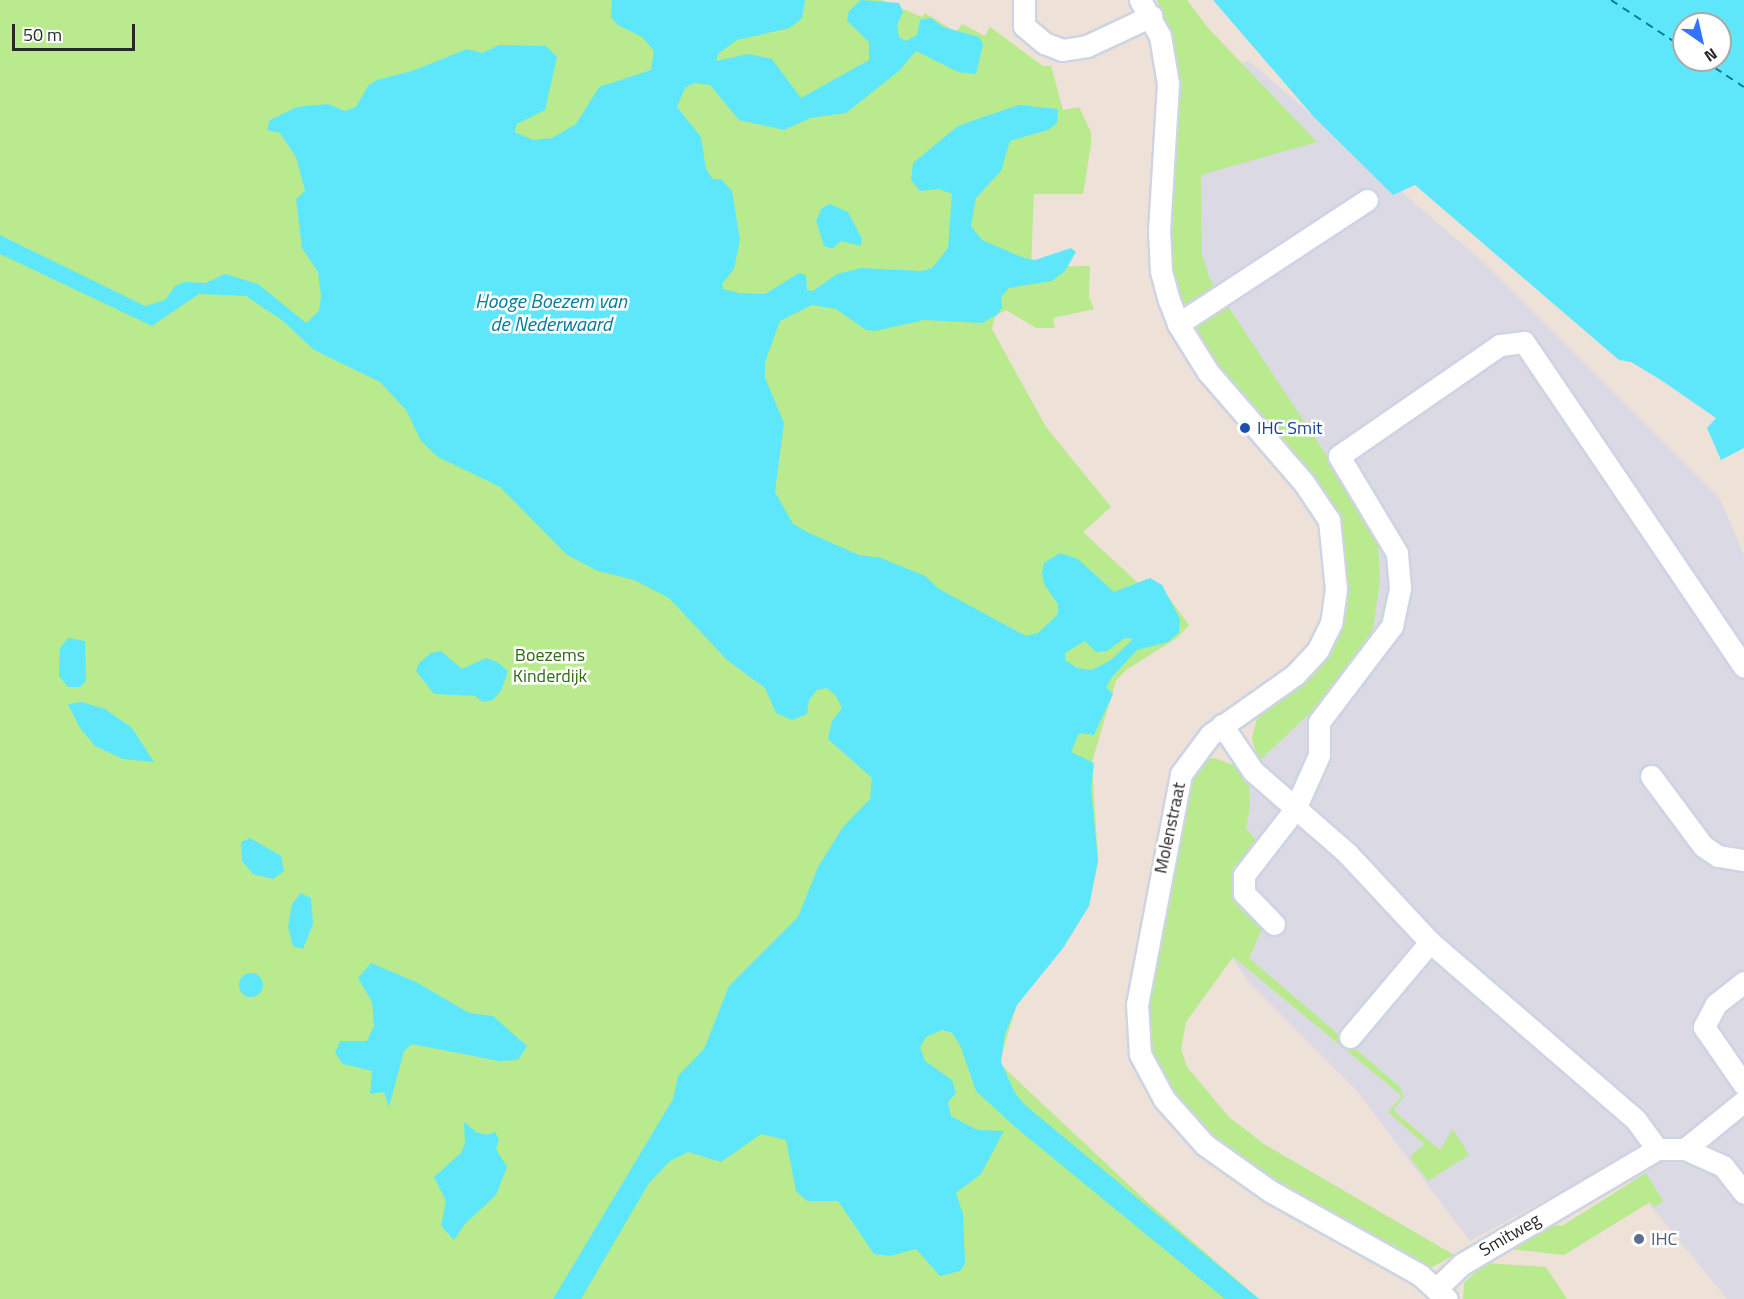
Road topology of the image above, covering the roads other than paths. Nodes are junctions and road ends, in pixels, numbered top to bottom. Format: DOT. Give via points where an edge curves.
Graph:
graph roads {
  1 [pos="1024,0"];
  2 [pos="1146,8"];
  3 [pos="1367,200"];
  4 [pos="1178,324"];
  5 [pos="1743,666"];
  6 [pos="1222,725"];
  7 [pos="1651,776"];
  8 [pos="1295,809"];
  9 [pos="1744,860"];
  10 [pos="1274,924"];
  11 [pos="1430,942"];
  12 [pos="1744,982"];
  13 [pos="1350,1036"];
  14 [pos="1744,1085"];
  15 [pos="1744,1101"];
  16 [pos="1657,1149"];
  17 [pos="1685,1149"];
  18 [pos="1744,1193"];
  19 [pos="1442,1293"];
  1 -- 2 [label="street" via="1023,26 1044,43 1062,50 1087,46"];
  2 -- 4 [label="street, Molenstraat" via="1166,58 1161,271"];
  3 -- 4 [label="street"];
  4 -- 6 [label="street, Molenstraat" via="1208,372 1320,503 1333,536 1335,606 1318,650 1296,674"];
  5 -- 8 [label="street" via="1524,342 1500,345 1339,456 1397,553 1400,588 1392,626 1319,722 1319,755"];
  6 -- 8 [label="street" via="1253,771"];
  6 -- 19 [label="street, Molenstraat" via="1188,760 1175,798 1137,1004 1140,1054 1164,1099 1205,1145 1270,1191"];
  7 -- 9 [label="street" via="1703,846 1718,856"];
  8 -- 10 [label="street" via="1244,875 1244,893"];
  8 -- 11 [label="street" via="1347,854"];
  11 -- 13 [label="street"];
  11 -- 16 [label="street" via="1636,1120"];
  12 -- 14 [label="street" via="1716,1004 1704,1028"];
  15 -- 17 [label="street"];
  16 -- 17 [label="street"];
  16 -- 19 [label="street, Smitweg" via="1475,1256"];
  17 -- 18 [label="street" via="1723,1166"];
}
